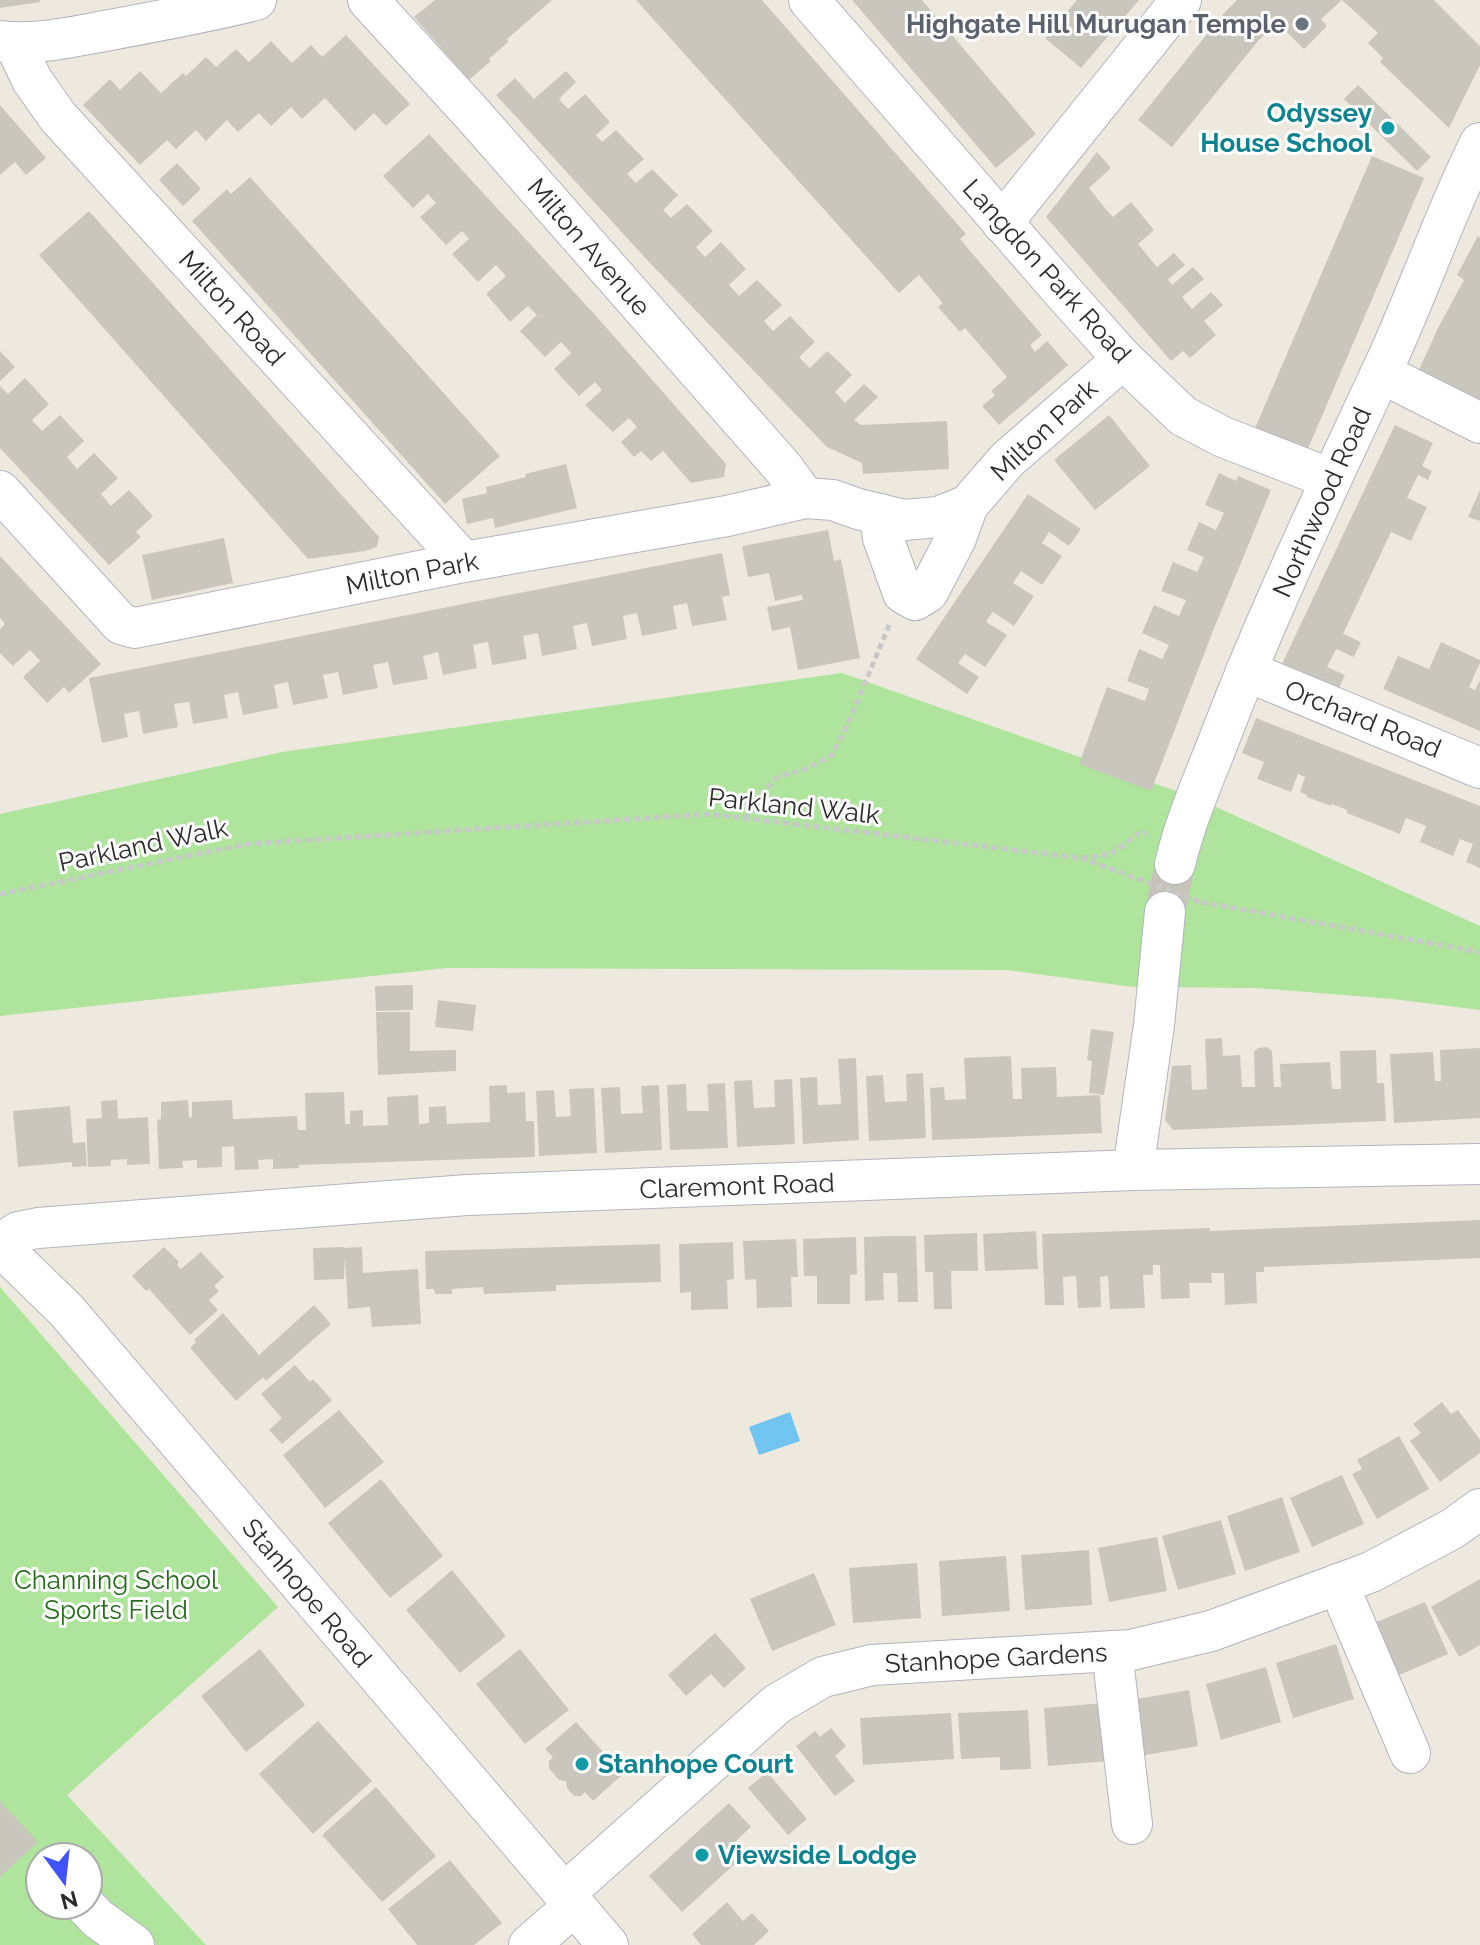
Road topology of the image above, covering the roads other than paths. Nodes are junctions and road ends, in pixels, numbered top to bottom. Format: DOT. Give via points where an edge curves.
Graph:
graph roads {
  1 [pos="256,0"];
  2 [pos="368,0"];
  3 [pos="809,0"];
  4 [pos="1181,0"];
  5 [pos="8,42"];
  6 [pos="1480,143"];
  7 [pos="1002,223"];
  8 [pos="1123,359"];
  9 [pos="1381,373"];
  10 [pos="1480,423"];
  11 [pos="1331,479"];
  12 [pos="0,491"];
  13 [pos="805,498"];
  14 [pos="968,505"];
  15 [pos="880,514"];
  16 [pos="464,562"];
  17 [pos="1246,671"];
  18 [pos="1480,768"];
  19 [pos="1179,848"];
  20 [pos="1183,907"];
  21 [pos="1480,1164"];
  22 [pos="1133,1170"];
  23 [pos="0,1246"];
  24 [pos="1480,1509"];
  25 [pos="1338,1584"];
  26 [pos="1112,1651"];
  27 [pos="1410,1753"];
  28 [pos="1132,1824"];
  29 [pos="569,1900"];
  30 [pos="101,1921"];
  31 [pos="134,1945"];
  32 [pos="529,1945"];
  33 [pos="608,1945"];
  1 -- 5 [label="street" via="81,35"];
  2 -- 13 [label="street, Milton Avenue"];
  3 -- 7 [label="street, Langdon Park Road"];
  4 -- 7 [label="street"];
  5 -- 16 [label="street, Milton Road" via="58,117"];
  6 -- 9 [label="street, Northwood Road"];
  7 -- 8 [label="street, Langdon Park Road"];
  8 -- 11 [label="street, Langdon Park Road" via="1183,416"];
  8 -- 14 [label="street, Milton Park" via="1007,460"];
  9 -- 10 [label="street"];
  9 -- 11 [label="street, Northwood Road"];
  11 -- 17 [label="street, Northwood Road"];
  12 -- 16 [label="street, Milton Park" via="121,624 135,628"];
  13 -- 15 [label="street, Milton Park"];
  13 -- 16 [label="street, Milton Park"];
  14 -- 15 [label="street, Milton Park" via="938,517 904,520"];
  14 -- 15 [label="street, Milton Park" via="928,592 915,600 903,593"];
  17 -- 18 [label="street, Orchard Road"];
  17 -- 19 [label="street, Northwood Road"];
  20 -- 22 [label="street" via="1154,1025"];
  21 -- 22 [label="street, Claremont Road"];
  22 -- 23 [label="street, Claremont Road" via="467,1195 38,1228 18,1232"];
  23 -- 29 [label="street, Stanhope Road" via="66,1310"];
  24 -- 25 [label="street, Stanhope Gardens" via="1371,1572"];
  25 -- 26 [label="street, Stanhope Gardens" via="1211,1631"];
  25 -- 27 [label="street"];
  26 -- 28 [label="street"];
  26 -- 29 [label="street, Stanhope Gardens" via="872,1665 823,1677 777,1704"];
  29 -- 32 [label="street, Stanhope Gardens"];
  29 -- 33 [label="street, Stanhope Road"];
  30 -- 31 [label="street"];
}
